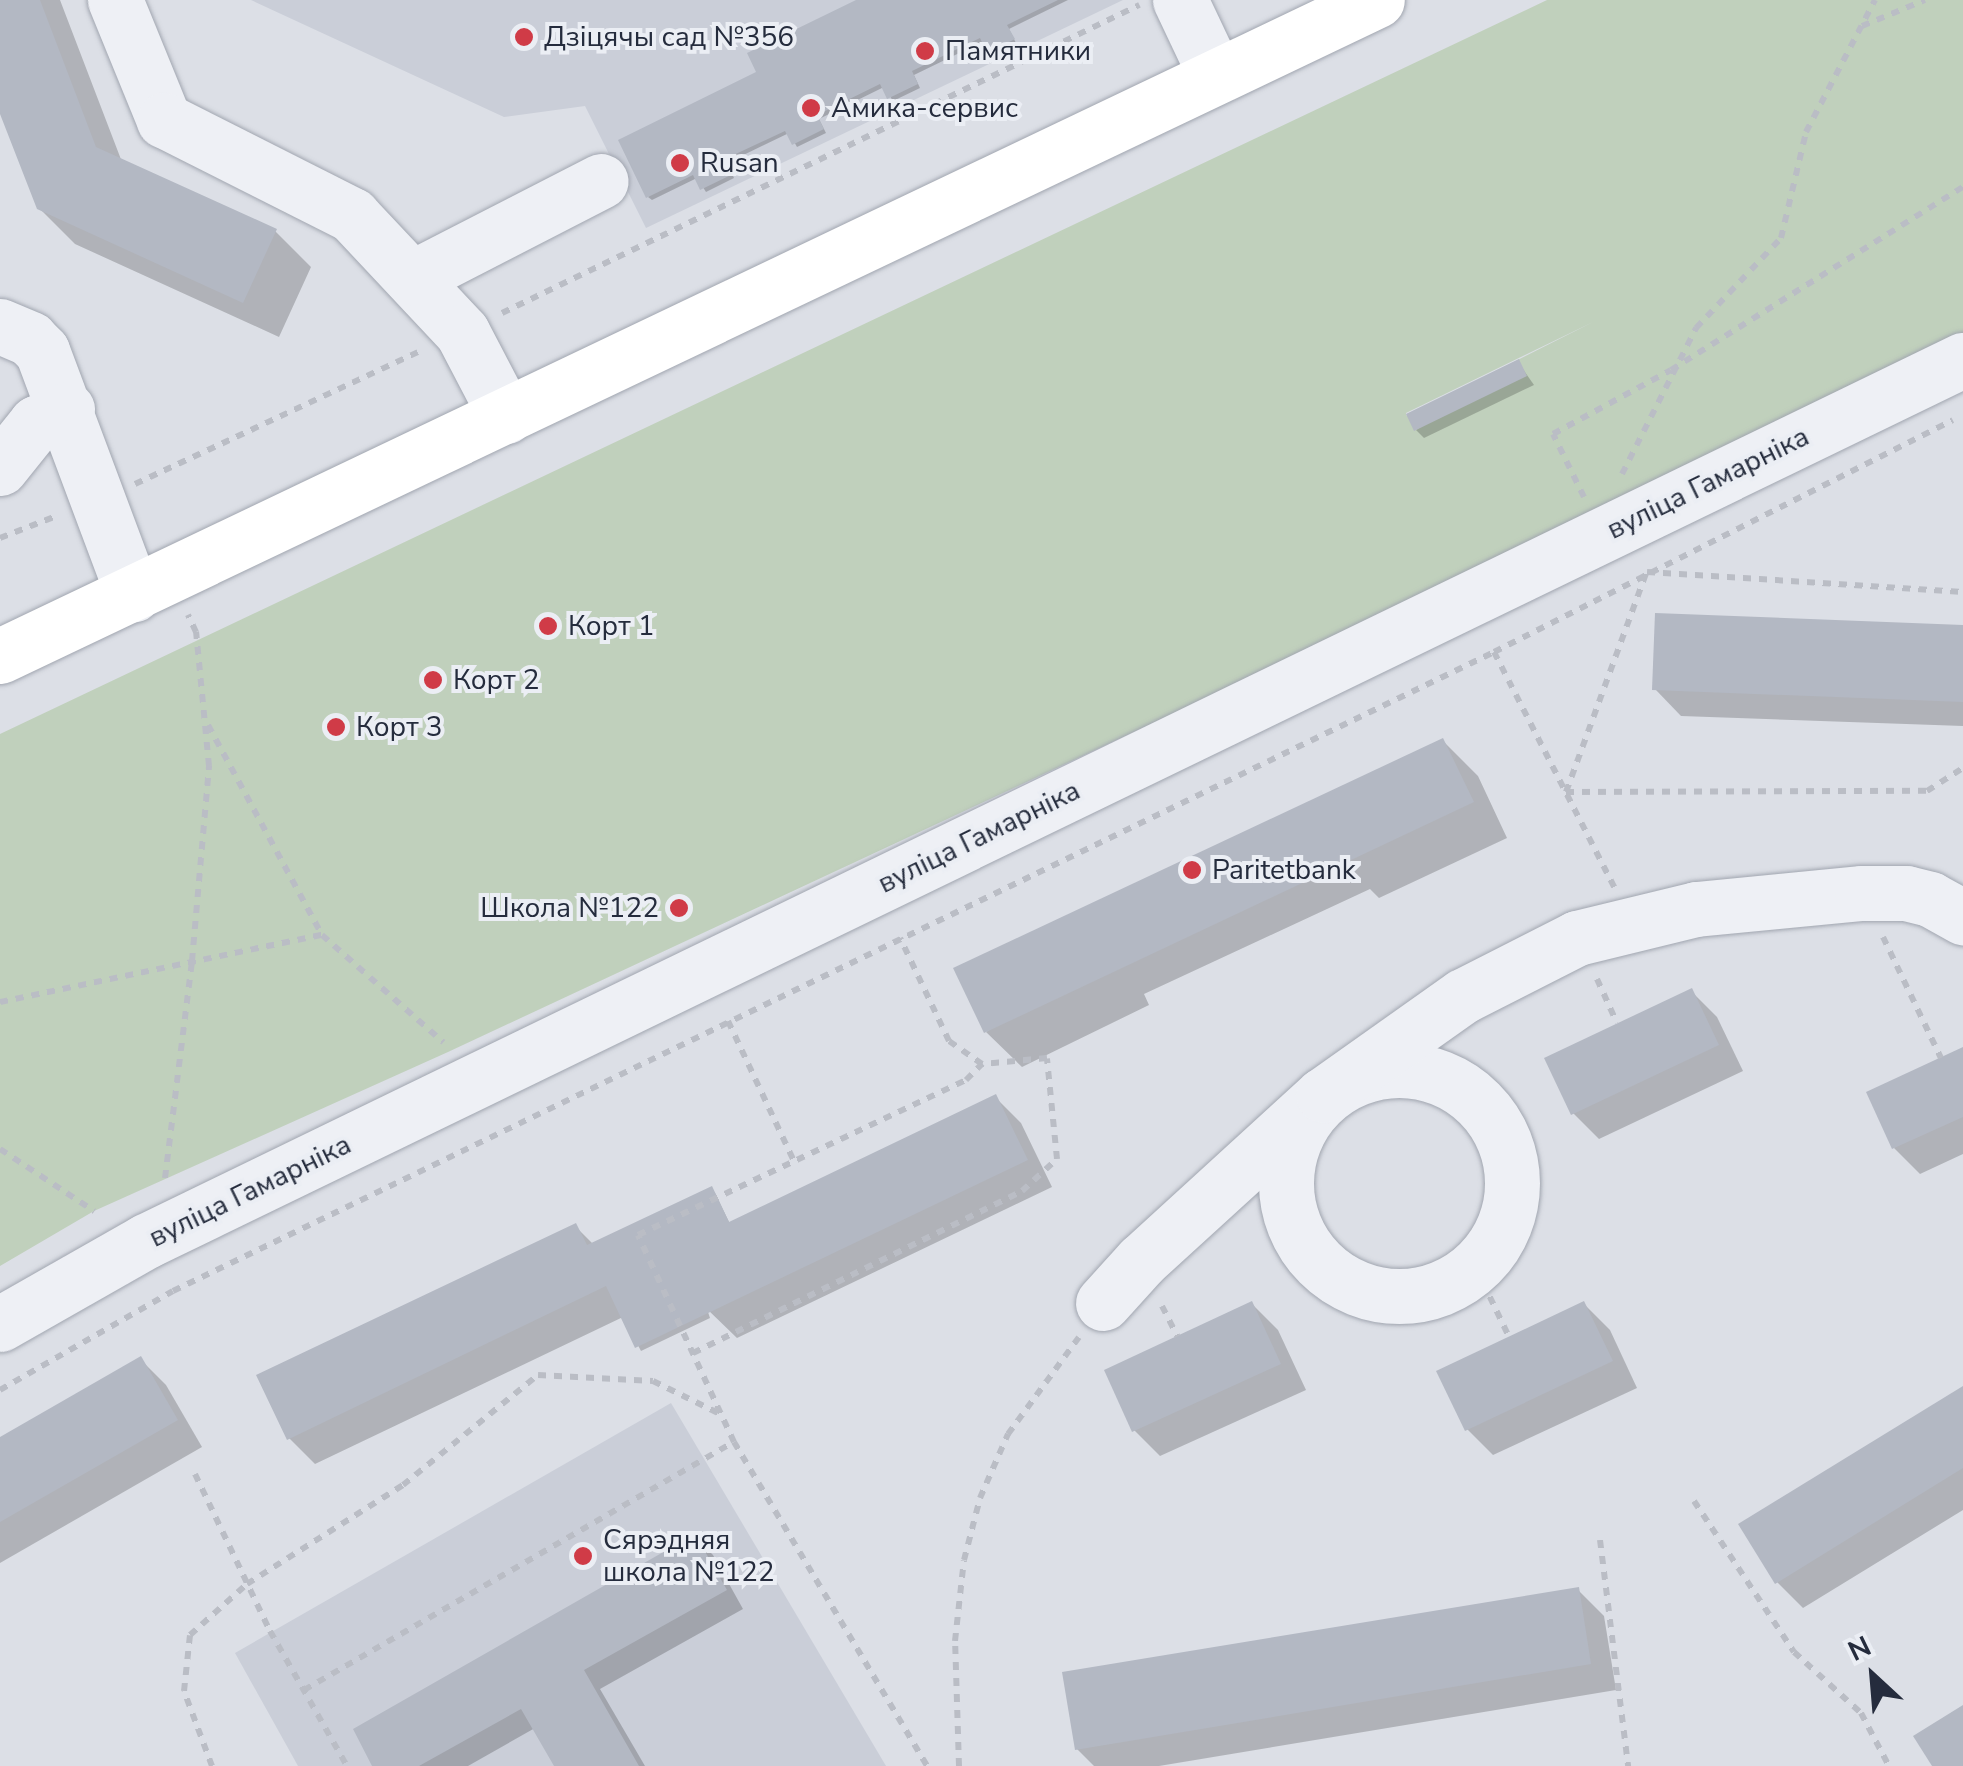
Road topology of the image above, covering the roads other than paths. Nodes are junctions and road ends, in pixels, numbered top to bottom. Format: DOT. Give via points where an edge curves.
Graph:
graph roads {
  1 [pos="116,0"];
  2 [pos="1180,0"];
  3 [pos="1377,0"];
  4 [pos="1216,76"];
  5 [pos="600,181"];
  6 [pos="412,278"];
  7 [pos="0,326"];
  8 [pos="1963,360"];
  9 [pos="67,409"];
  10 [pos="506,416"];
  11 [pos="0,468"];
  12 [pos="133,595"];
  13 [pos="77,620"];
  14 [pos="0,641"];
  15 [pos="0,656"];
  16 [pos="1963,917"];
  17 [pos="1324,1095"];
  18 [pos="1103,1303"];
  19 [pos="0,1324"];
  1 -- 6 [label="street" via="164,120 352,215"];
  2 -- 4 [label="street"];
  3 -- 4 [label="main road"];
  4 -- 10 [label="main road"];
  5 -- 6 [label="street"];
  6 -- 10 [label="street" via="462,332"];
  7 -- 9 [label="street" via="42,351"];
  8 -- 19 [label="street, вуліца Гамарніка" via="146,1242"];
  9 -- 11 [label="street" via="36,423"];
  9 -- 12 [label="street"];
  10 -- 12 [label="main road"];
  12 -- 13 [label="main road"];
  13 -- 14 [label="main road"];
  13 -- 15 [label="main road"];
  16 -- 17 [label="street" via="1906,892 1696,909 1631,921 1577,938 1499,976"];
  17 -- 17 [label="street" via="1390,1070 1425,1073 1458,1086 1485,1108 1504,1138 1511,1208 1476,1268 1446,1288 1393,1296 1342,1282 1314,1258 1295,1228 1286,1193 1302,1124"];
  17 -- 18 [label="street" via="1140,1261"];
}
